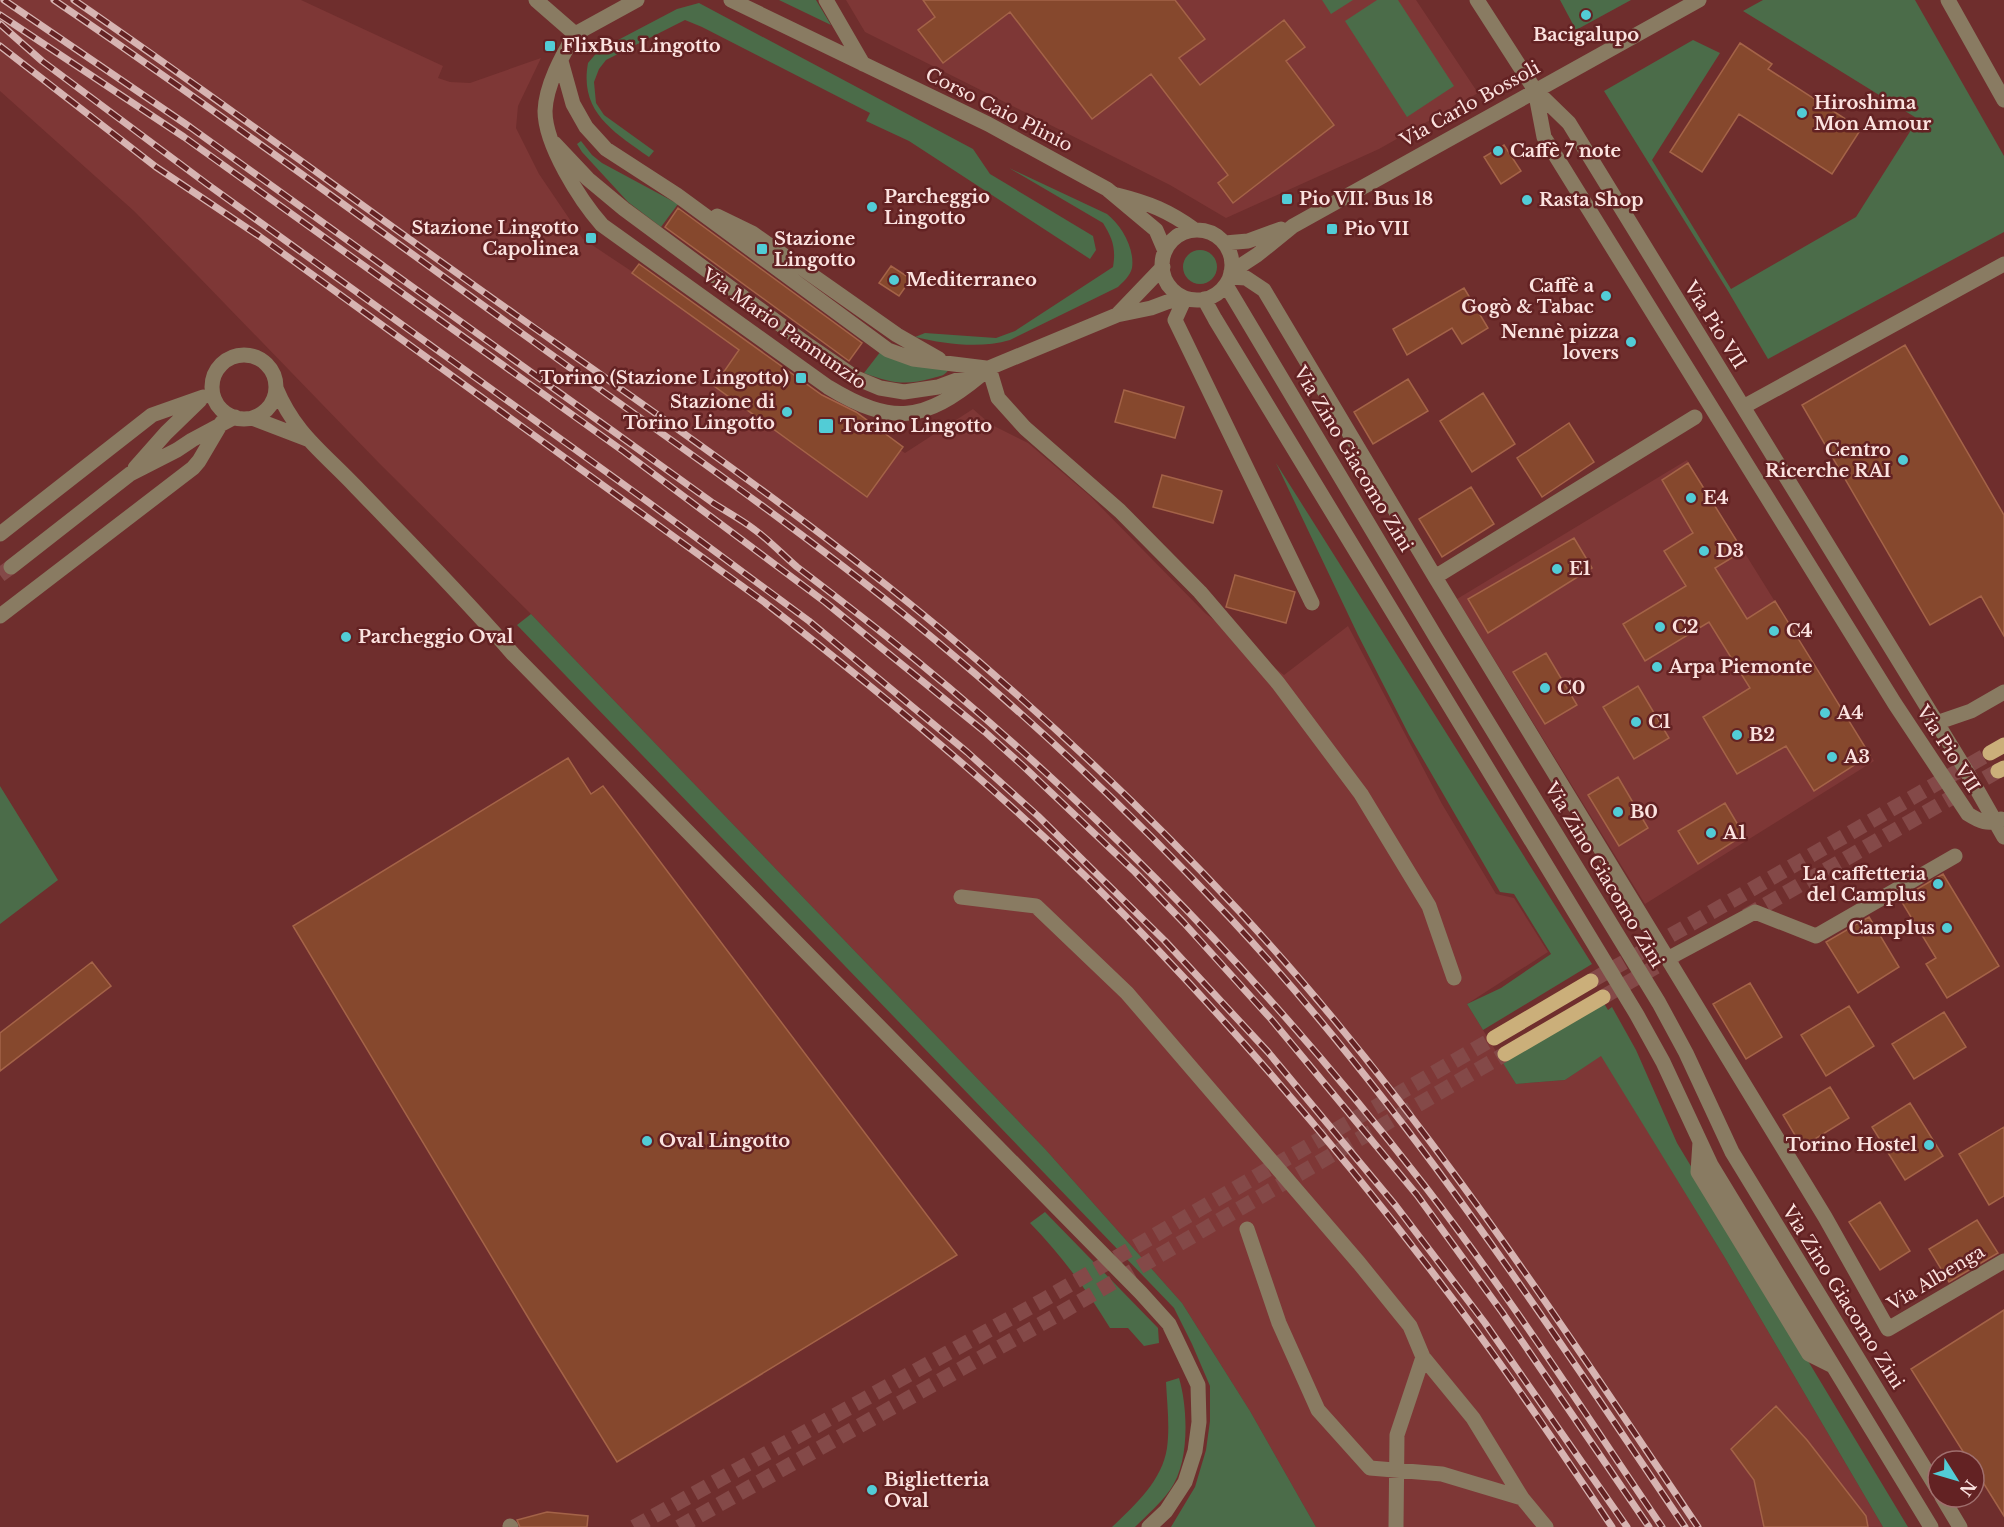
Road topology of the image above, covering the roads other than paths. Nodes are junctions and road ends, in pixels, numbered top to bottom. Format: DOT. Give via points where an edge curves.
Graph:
graph roads {
  1 [pos="536,0"];
  2 [pos="637,0"];
  3 [pos="731,0"];
  4 [pos="826,0"];
  5 [pos="1477,0"];
  6 [pos="1699,0"];
  7 [pos="1948,0"];
  8 [pos="575,34"];
  9 [pos="561,60"];
  10 [pos="863,64"];
  11 [pos="1535,90"];
  12 [pos="2004,100"];
  13 [pos="554,143"];
  14 [pos="1115,195"];
  15 [pos="1293,226"];
  16 [pos="1196,230"];
  17 [pos="658,234"];
  18 [pos="628,243"];
  19 [pos="1225,243"];
  20 [pos="1164,259"];
  21 [pos="2004,264"];
  22 [pos="1229,278"];
  23 [pos="1185,298"];
  24 [pos="1204,299"];
  25 [pos="1117,315"];
  26 [pos="989,368"];
  27 [pos="276,388"];
  28 [pos="208,393"];
  29 [pos="1743,407"];
  30 [pos="1695,417"];
  31 [pos="252,418"];
  32 [pos="228,420"];
  33 [pos="307,440"];
  34 [pos="130,474"];
  35 [pos="0,534"];
  36 [pos="11,567"];
  37 [pos="1435,577"];
  38 [pos="1312,603"];
  39 [pos="0,616"];
  40 [pos="2004,692"];
  41 [pos="1936,723"];
  42 [pos="2004,745"];
  43 [pos="1990,753"];
  44 [pos="2000,820"];
  45 [pos="2004,837"];
  46 [pos="1955,856"];
  47 [pos="961,897"];
  48 [pos="1669,958"];
  49 [pos="1454,978"];
  50 [pos="1591,981"];
  51 [pos="1602,998"];
  52 [pos="1494,1038"];
  53 [pos="1505,1054"];
  54 [pos="1247,1229"];
  55 [pos="2004,1261"];
  56 [pos="1423,1357"];
  57 [pos="1396,1470"];
  58 [pos="1926,1471"];
  59 [pos="1522,1498"];
  60 [pos="1949,1509"];
  61 [pos="1149,1527"];
  62 [pos="1396,1527"];
  63 [pos="1546,1527"];
  64 [pos="1931,1527"];
  65 [pos="1960,1527"];
  1 -- 8 [label="street"];
  2 -- 8 [label="street"];
  3 -- 10 [label="street, Corso Caio Plinio"];
  4 -- 10 [label="street"];
  5 -- 11 [label="street, Via Pio VII"];
  6 -- 11 [label="street, Via Carlo Bossoli"];
  7 -- 12 [label="street"];
  8 -- 9 [label="street, Via Mario Pannunzio"];
  9 -- 13 [label="street, Via Mario Pannunzio" via="546,102 546,124"];
  9 -- 26 [label="street" via="573,104 586,127 606,149 676,195 888,350 913,359"];
  10 -- 14 [label="street, Corso Caio Plinio" via="1008,134"];
  11 -- 15 [label="street, Via Carlo Bossoli"];
  11 -- 29 [label="street, Via Pio VII" via="1569,123"];
  11 -- 44 [label="street, Via Pio VII" via="1544,136 1895,704 1968,814 1981,822"];
  13 -- 17 [label="street, Via Mario Pannunzio" via="588,179"];
  13 -- 18 [label="street, Via Mario Pannunzio" via="584,203 602,225"];
  14 -- 16 [label="street, Corso Caio Plinio" via="1149,203"];
  14 -- 20 [label="street, Corso Caio Plinio" via="1156,230"];
  15 -- 19 [label="street, Via Carlo Bossoli" via="1248,241"];
  15 -- 22 [label="street, Via Carlo Bossoli"];
  16 -- 19 [label="street" via="1206,231"];
  16 -- 20 [label="street" via="1177,237"];
  17 -- 18 [label="street"];
  17 -- 26 [label="street, Via Mario Pannunzio" via="808,345 856,378 880,388 904,392 938,387"];
  18 -- 26 [label="street, Via Mario Pannunzio" via="828,387 874,411 903,414 933,408"];
  19 -- 22 [label="street" via="1232,260"];
  20 -- 23 [label="street" via="1164,276"];
  20 -- 25 [label="street"];
  21 -- 29 [label="street"];
  22 -- 24 [label="street" via="1215,295"];
  22 -- 37 [label="street" via="1246,278 1264,290"];
  22 -- 58 [label="street, Via Zino Giacomo Zini" via="1443,649 1659,1003 1732,1152"];
  23 -- 24 [label="street"];
  23 -- 25 [label="street"];
  23 -- 38 [label="street" via="1174,320"];
  24 -- 64 [label="street" via="1637,1015 1712,1165"];
  25 -- 26 [label="street"];
  26 -- 49 [label="street" via="998,398 1025,428 1120,511 1200,592 1278,683 1361,794 1429,906"];
  27 -- 28 [label="street" via="269,367 251,355 240,355 221,364"];
  27 -- 31 [label="street" via="269,406"];
  27 -- 33 [label="street" via="283,406"];
  28 -- 32 [label="street"];
  28 -- 34 [label="street"];
  28 -- 35 [label="street" via="152,415"];
  29 -- 41 [label="street, Via Pio VII"];
  30 -- 37 [label="street"];
  31 -- 32 [label="street"];
  31 -- 33 [label="street"];
  32 -- 34 [label="street"];
  32 -- 39 [label="street" via="192,468"];
  33 -- 61 [label="street" via="1169,1324 1198,1385 1199,1422 1196,1451 1185,1482 1166,1511"];
  34 -- 36 [label="street"];
  37 -- 48 [label="street"];
  40 -- 41 [label="street" via="1971,711"];
  41 -- 44 [label="street, Via Pio VII"];
  42 -- 43 [label="main road"];
  44 -- 45 [label="street"];
  46 -- 48 [label="street" via="1816,936 1755,912"];
  47 -- 56 [label="street" via="1036,906 1127,993 1359,1263 1410,1326"];
  48 -- 55 [label="street, Via Albenga" via="1826,1217 1888,1329"];
  50 -- 52 [label="main road"];
  51 -- 53 [label="main road"];
  54 -- 57 [label="street" via="1279,1323 1318,1410 1370,1468"];
  56 -- 57 [label="street" via="1397,1435"];
  56 -- 59 [label="street" via="1473,1418"];
  57 -- 59 [label="street" via="1442,1474"];
  57 -- 62 [label="street"];
  59 -- 63 [label="street"];
  60 -- 65 [label="street"];
}
